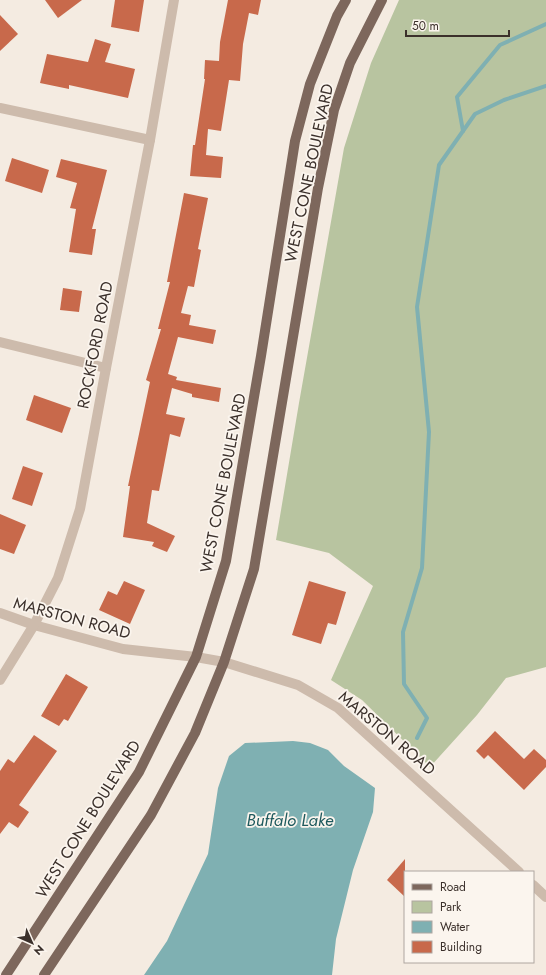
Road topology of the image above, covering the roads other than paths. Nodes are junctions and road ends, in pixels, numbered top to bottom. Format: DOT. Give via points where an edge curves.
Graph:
graph roads {
  1 [pos="174,0"];
  2 [pos="346,0"];
  3 [pos="382,0"];
  4 [pos="0,108"];
  5 [pos="150,140"];
  6 [pos="0,342"];
  7 [pos="106,368"];
  8 [pos="0,613"];
  9 [pos="34,625"];
  10 [pos="196,657"];
  11 [pos="224,662"];
  12 [pos="0,680"];
  13 [pos="518,871"];
  14 [pos="534,886"];
  15 [pos="546,897"];
  16 [pos="6,975"];
  17 [pos="44,975"];
  1 -- 5 [label="street, ROCKFORD ROAD"];
  2 -- 10 [label="main road, WEST CONE BOULEVARD" via="310,84 295,142 226,561"];
  3 -- 11 [label="main road, WEST CONE BOULEVARD" via="350,63 334,110 254,569"];
  4 -- 5 [label="street"];
  5 -- 7 [label="street, ROCKFORD ROAD"];
  6 -- 7 [label="street"];
  7 -- 9 [label="street, ROCKFORD ROAD" via="80,509 58,578"];
  8 -- 9 [label="street, MARSTON ROAD"];
  9 -- 10 [label="street, MARSTON ROAD" via="123,649"];
  9 -- 12 [label="street, ROCKFORD ROAD"];
  10 -- 11 [label="street, MARSTON ROAD"];
  10 -- 16 [label="main road, WEST CONE BOULEVARD" via="140,772"];
  11 -- 13 [label="street, MARSTON ROAD" via="298,685 338,708"];
  11 -- 17 [label="main road, WEST CONE BOULEVARD" via="195,733 150,815"];
  14 -- 15 [label="street"];
}
